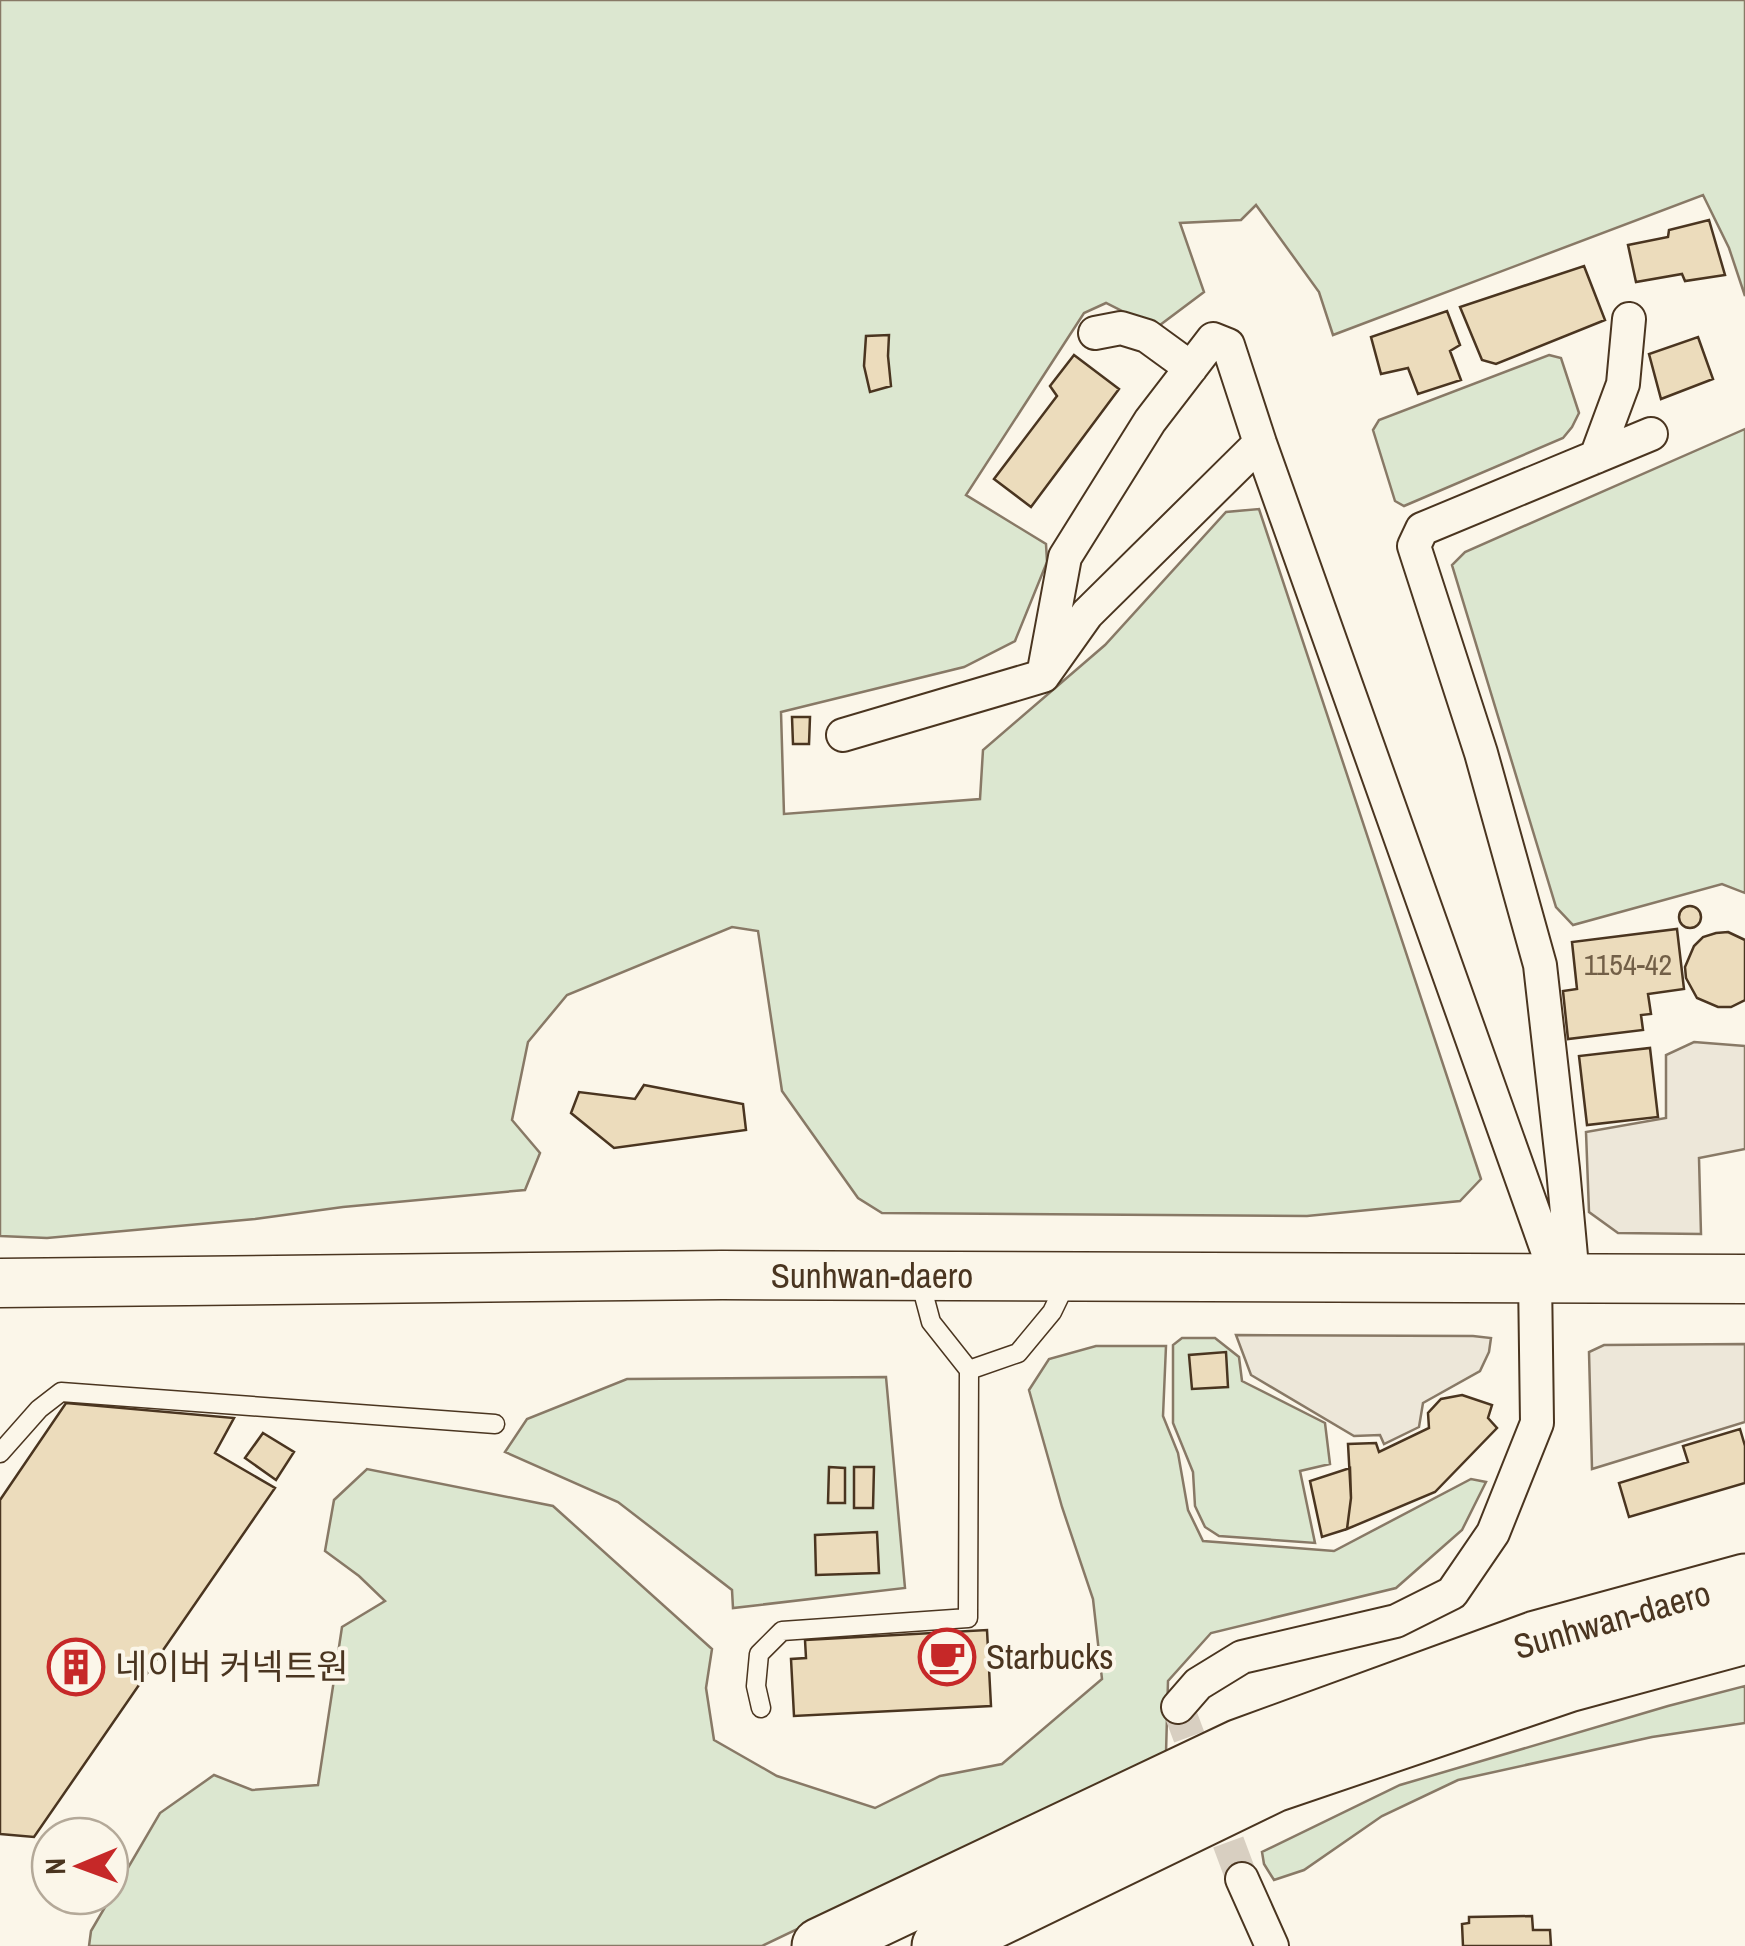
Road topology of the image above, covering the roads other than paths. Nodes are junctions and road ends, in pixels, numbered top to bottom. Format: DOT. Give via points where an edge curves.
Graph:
graph roads {
  1 [pos="1628,319"];
  2 [pos="1094,334"];
  3 [pos="1191,368"];
  4 [pos="1651,434"];
  5 [pos="1260,443"];
  6 [pos="1596,457"];
  7 [pos="1043,676"];
  8 [pos="843,735"];
  9 [pos="918,1276"];
  10 [pos="1070,1276"];
  11 [pos="1555,1278"];
  12 [pos="1745,1279"];
  13 [pos="0,1283"];
  14 [pos="969,1370"];
  15 [pos="494,1424"];
  16 [pos="0,1453"];
  17 [pos="1745,1582"];
  18 [pos="1745,1636"];
  19 [pos="1178,1707"];
  20 [pos="762,1708"];
  21 [pos="1242,1879"];
  22 [pos="820,1946"];
  23 [pos="940,1946"];
  24 [pos="1272,1946"];
  1 -- 6 [label="street" via="1623,384"];
  2 -- 3 [label="street" via="1121,328 1146,336"];
  3 -- 5 [label="street" via="1213,339 1228,345"];
  3 -- 7 [label="street" via="1065,556"];
  4 -- 6 [label="street"];
  5 -- 7 [label="street" via="1087,614"];
  5 -- 11 [label="street"];
  6 -- 11 [label="street" via="1422,529 1414,546 1540,965 1564,1169"];
  7 -- 8 [label="street"];
  9 -- 10 [label="street, Sunhwan-daero"];
  9 -- 13 [label="street, Sunhwan-daero"];
  9 -- 14 [label="lane" via="931,1322"];
  10 -- 11 [label="street, Sunhwan-daero"];
  10 -- 14 [label="lane" via="1052,1312 1018,1353"];
  11 -- 12 [label="street, Sunhwan-daero"];
  11 -- 19 [label="street" via="1537,1423 1493,1533 1452,1594 1396,1620 1242,1657 1198,1684"];
  14 -- 20 [label="lane" via="968,1618 782,1631 759,1654"];
  15 -- 16 [label="lane" via="60,1392"];
  17 -- 22 [label="highway, Sunhwan-daero" via="1536,1640 1240,1747"];
  18 -- 23 [label="highway, Sunhwan-daero" via="1568,1684 1274,1784"];
  21 -- 24 [label="street"];
}
